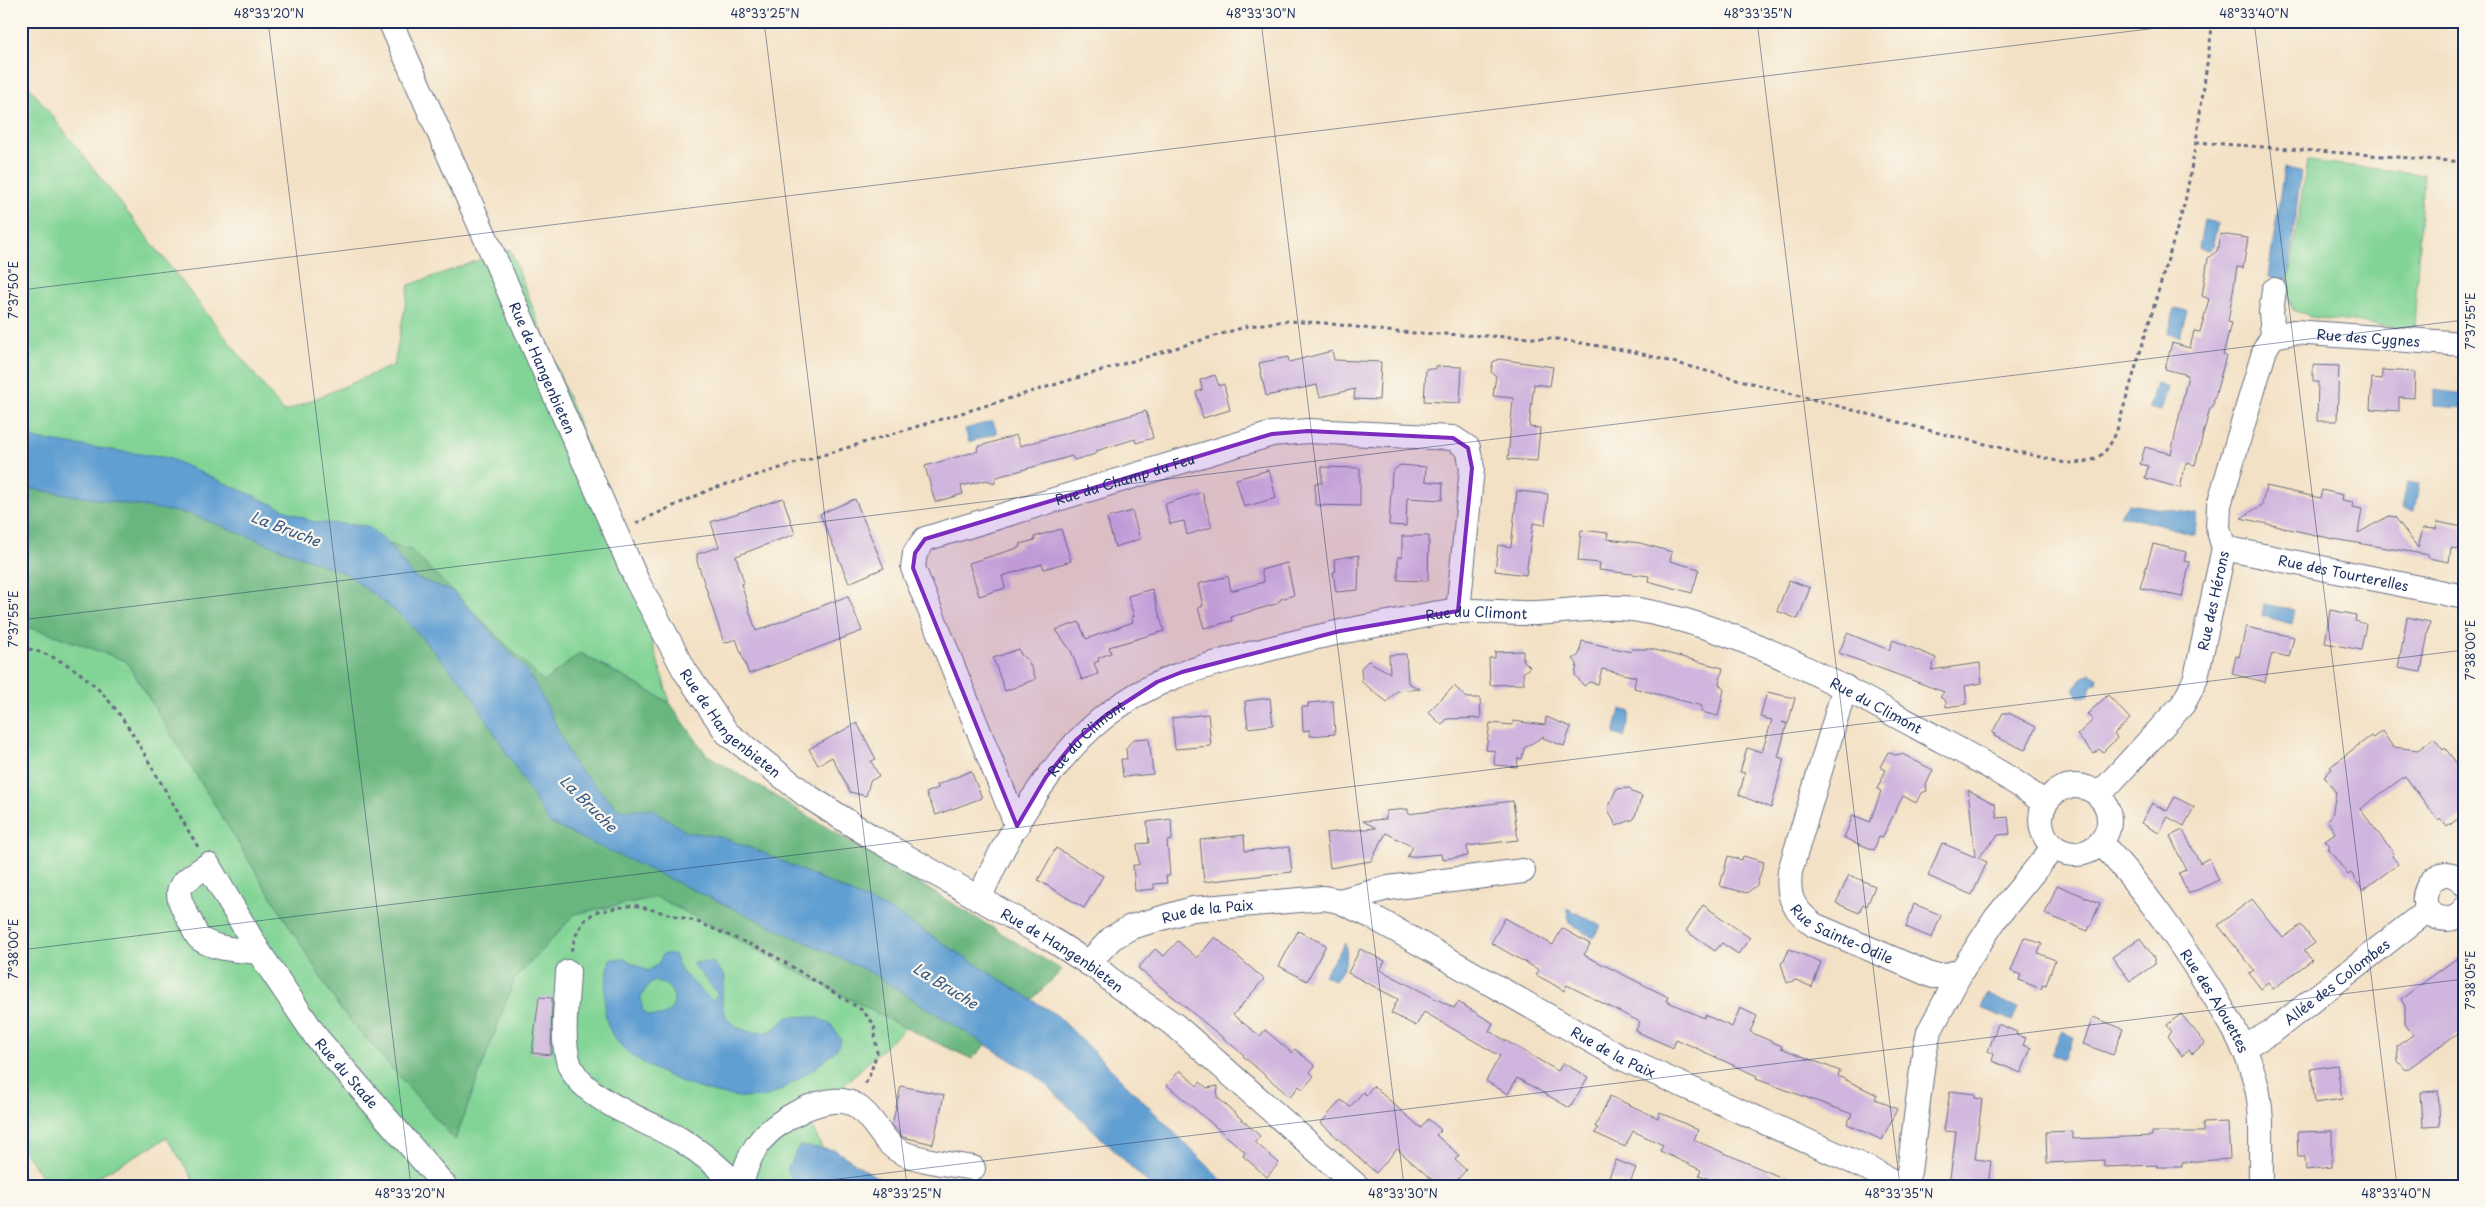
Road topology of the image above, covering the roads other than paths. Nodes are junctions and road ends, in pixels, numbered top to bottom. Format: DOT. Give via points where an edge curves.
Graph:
graph roads {
  1 [pos="390,21"];
  2 [pos="2274,290"];
  3 [pos="2273,336"];
  4 [pos="2464,344"];
  5 [pos="2224,548"];
  6 [pos="2464,597"];
  7 [pos="1458,611"];
  8 [pos="1845,687"];
  9 [pos="2099,795"];
  10 [pos="2044,803"];
  11 [pos="1017,826"];
  12 [pos="2101,843"];
  13 [pos="2053,848"];
  14 [pos="1523,871"];
  15 [pos="2463,883"];
  16 [pos="980,899"];
  17 [pos="1339,902"];
  18 [pos="2464,909"];
  19 [pos="2428,910"];
  20 [pos="259,952"];
  21 [pos="1088,963"];
  22 [pos="1962,970"];
  23 [pos="568,972"];
  24 [pos="2243,1048"];
  25 [pos="973,1168"];
  26 [pos="444,1186"];
  27 [pos="737,1186"];
  28 [pos="741,1186"];
  29 [pos="1357,1186"];
  30 [pos="1896,1186"];
  31 [pos="1904,1186"];
  32 [pos="2261,1186"];
  1 -- 16 [label="street, Rue de Hangenbieten" via="503,272 615,534 685,671 727,733 806,795"];
  2 -- 3 [label="street, Rue des Hérons" via="2271,312"];
  3 -- 4 [label="street, Rue des Cygnes" via="2294,332"];
  3 -- 5 [label="street, Rue des Hérons" via="2266,349 2219,505 2218,528"];
  5 -- 6 [label="street, Rue des Tourterelles"];
  5 -- 9 [label="street, Rue des Hérons" via="2190,692 2183,704"];
  7 -- 8 [label="street, Rue du Climont" via="1534,613 1609,607 1640,610 1726,634"];
  7 -- 11 [label="street, Rue du Climont" via="1340,631 1182,672 1157,682 1106,715 1076,740 1046,777"];
  7 -- 11 [label="street, Rue du Champ du Feu" via="1472,468 1468,448 1453,438 1308,431 1272,434 925,539 915,553 913,568"];
  8 -- 10 [label="street, Rue du Climont" via="2017,782"];
  8 -- 22 [label="street, Rue Sainte-Odile" via="1790,871 1788,888 1792,901 1800,915 1814,925 1933,976"];
  9 -- 10 [label="street" via="2083,786 2068,786 2056,790"];
  9 -- 12 [label="street" via="2107,807 2108,830"];
  10 -- 13 [label="street" via="2039,822 2044,838"];
  11 -- 16 [label="street, Rue du Climont"];
  12 -- 13 [label="street" via="2090,852 2068,855"];
  12 -- 24 [label="street, Rue des Alouettes" via="2118,860 2178,938"];
  13 -- 22 [label="street" via="1996,918"];
  14 -- 17 [label="street, Rue de la Paix" via="1388,888"];
  15 -- 19 [label="street" via="2454,876 2443,875 2432,880 2425,888"];
  16 -- 21 [label="street, Rue de Hangenbieten"];
  17 -- 21 [label="street, Rue de la Paix" via="1308,898 1168,914 1130,927 1112,938"];
  17 -- 30 [label="street, Rue de la Paix" via="1374,917 1622,1058 1869,1169"];
  18 -- 19 [label="street" via="2452,919 2440,918"];
  19 -- 24 [label="street, Allée des Colombes" via="2273,1030"];
  20 -- 20 [label="street, Rue du Stade" via="208,866 181,884 180,904 200,940 216,946"];
  20 -- 26 [label="street, Rue du Stade" via="317,1038"];
  21 -- 29 [label="street, Rue de Hangenbieten" via="1176,1026"];
  22 -- 31 [label="street" via="1929,1032 1909,1172"];
  23 -- 27 [label="street" via="566,1043 574,1074 586,1087 613,1105 681,1140 711,1160"];
  24 -- 32 [label="street, Rue des Alouettes" via="2257,1086"];
  25 -- 28 [label="street" via="901,1152 888,1142 866,1113 853,1104 836,1101 818,1104 792,1115 770,1131 756,1146 745,1167"];
}
